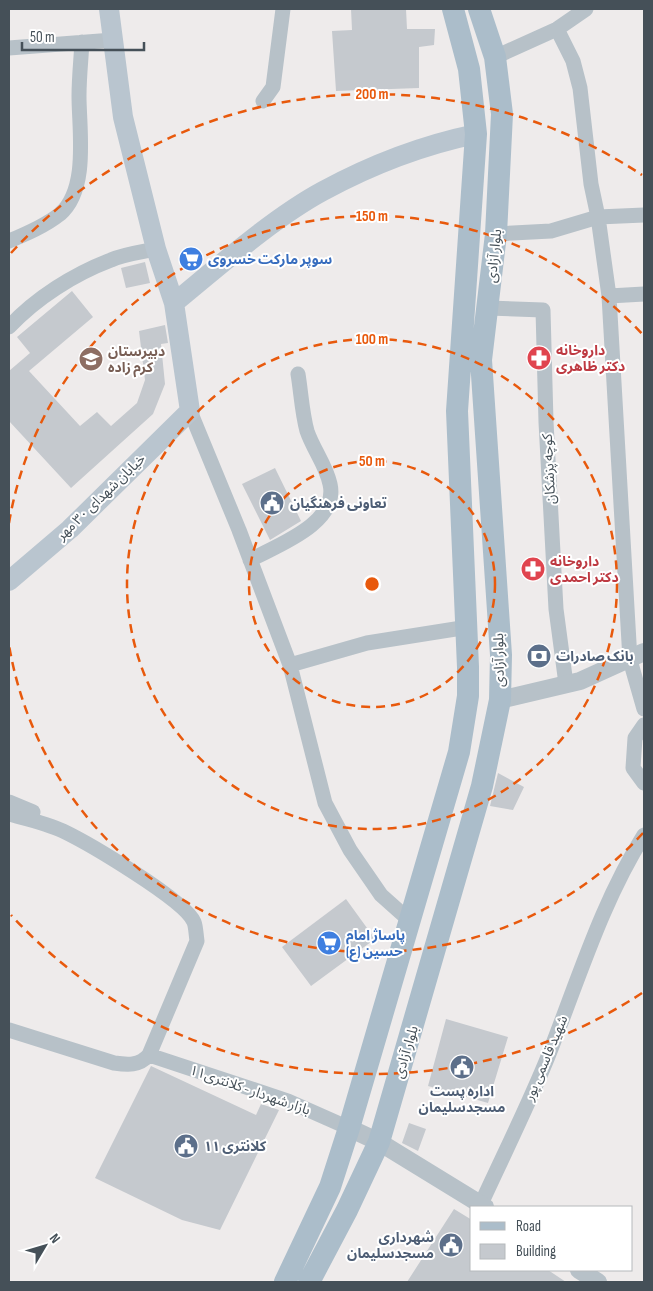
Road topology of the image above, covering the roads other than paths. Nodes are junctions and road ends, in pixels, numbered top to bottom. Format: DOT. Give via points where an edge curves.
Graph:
graph roads {
  1 [pos="109,9"];
  2 [pos="283,9"];
  3 [pos="454,9"];
  4 [pos="479,9"];
  5 [pos="586,9"];
  6 [pos="557,28"];
  7 [pos="113,40"];
  8 [pos="82,42"];
  9 [pos="9,48"];
  10 [pos="495,57"];
  11 [pos="263,101"];
  12 [pos="476,134"];
  13 [pos="644,215"];
  14 [pos="598,217"];
  15 [pos="496,234"];
  16 [pos="9,241"];
  17 [pos="156,249"];
  18 [pos="644,294"];
  19 [pos="608,296"];
  20 [pos="174,303"];
  21 [pos="488,308"];
  22 [pos="9,327"];
  23 [pos="298,374"];
  24 [pos="190,410"];
  25 [pos="250,560"];
  26 [pos="9,581"];
  27 [pos="468,627"];
  28 [pos="637,656"];
  29 [pos="290,665"];
  30 [pos="566,684"];
  31 [pos="468,696"];
  32 [pos="500,700"];
  33 [pos="644,709"];
  34 [pos="644,725"];
  35 [pos="644,784"];
  36 [pos="9,802"];
  37 [pos="9,814"];
  38 [pos="57,820"];
  39 [pos="78,832"];
  40 [pos="644,835"];
  41 [pos="190,913"];
  42 [pos="409,920"];
  43 [pos="9,1030"];
  44 [pos="149,1055"];
  45 [pos="349,1128"];
  46 [pos="379,1142"];
  47 [pos="483,1206"];
  48 [pos="580,1271"];
  49 [pos="285,1282"];
  50 [pos="309,1282"];
  51 [pos="598,1282"];
  1 -- 7 [label="main road"];
  2 -- 11 [label="street" via="273,87"];
  3 -- 12 [label="main road, بلوار آزادی" via="469,69"];
  4 -- 10 [label="main road, بلوار آزادی"];
  5 -- 6 [label="street"];
  6 -- 10 [label="street"];
  6 -- 14 [label="street" via="573,61 580,88"];
  7 -- 8 [label="street"];
  7 -- 17 [label="main road" via="123,117"];
  8 -- 9 [label="street"];
  8 -- 16 [label="street" via="81,143 76,190 61,214"];
  10 -- 15 [label="main road, بلوار آزادی" via="502,114"];
  12 -- 20 [label="main road" via="443,141 379,164 322,191 226,260"];
  12 -- 27 [label="main road, بلوار آزادی" via="457,411"];
  13 -- 14 [label="street"];
  14 -- 15 [label="street" via="551,231"];
  14 -- 19 [label="street"];
  15 -- 21 [label="main road, بلوار آزادی"];
  17 -- 20 [label="main road"];
  17 -- 22 [label="street" via="112,259 70,279 21,314"];
  18 -- 19 [label="street"];
  19 -- 28 [label="street"];
  20 -- 24 [label="main road"];
  21 -- 30 [label="street, کوچه پزشکان" via="543,310 555,599"];
  21 -- 32 [label="main road, بلوار آزادی" via="481,360 501,655"];
  23 -- 25 [label="street" via="307,430 330,483 331,500 321,518"];
  24 -- 25 [label="street"];
  24 -- 26 [label="main road, خیابان شهدای ۳۰ مهر" via="70,529"];
  25 -- 29 [label="street"];
  27 -- 29 [label="street" via="367,643"];
  27 -- 31 [label="main road, بلوار آزادی"];
  28 -- 30 [label="street"];
  28 -- 33 [label="street"];
  29 -- 42 [label="street" via="325,803 350,850 381,896"];
  30 -- 32 [label="street"];
  31 -- 32 [label="main road"];
  31 -- 42 [label="main road, بلوار آزادی" via="459,752"];
  32 -- 46 [label="main road, بلوار آزادی" via="482,786"];
  34 -- 35 [label="street" via="635,738 633,768"];
  36 -- 38 [label="street"];
  37 -- 41 [label="street" via="37,821 77,839"];
  39 -- 41 [label="street" via="118,855"];
  40 -- 47 [label="street, شهید قاسمی پور" via="606,909"];
  41 -- 44 [label="street" via="197,941"];
  42 -- 45 [label="main road, بلوار آزادی"];
  43 -- 44 [label="street" via="114,1063 130,1065 143,1062"];
  44 -- 45 [label="street, بازار شهردار - کلانتری۱۱" via="288,1101"];
  45 -- 46 [label="street"];
  45 -- 49 [label="main road, بلوار آزادی" via="330,1187"];
  46 -- 47 [label="street"];
  46 -- 50 [label="main road, بلوار آزادی"];
  48 -- 51 [label="street"];
}
